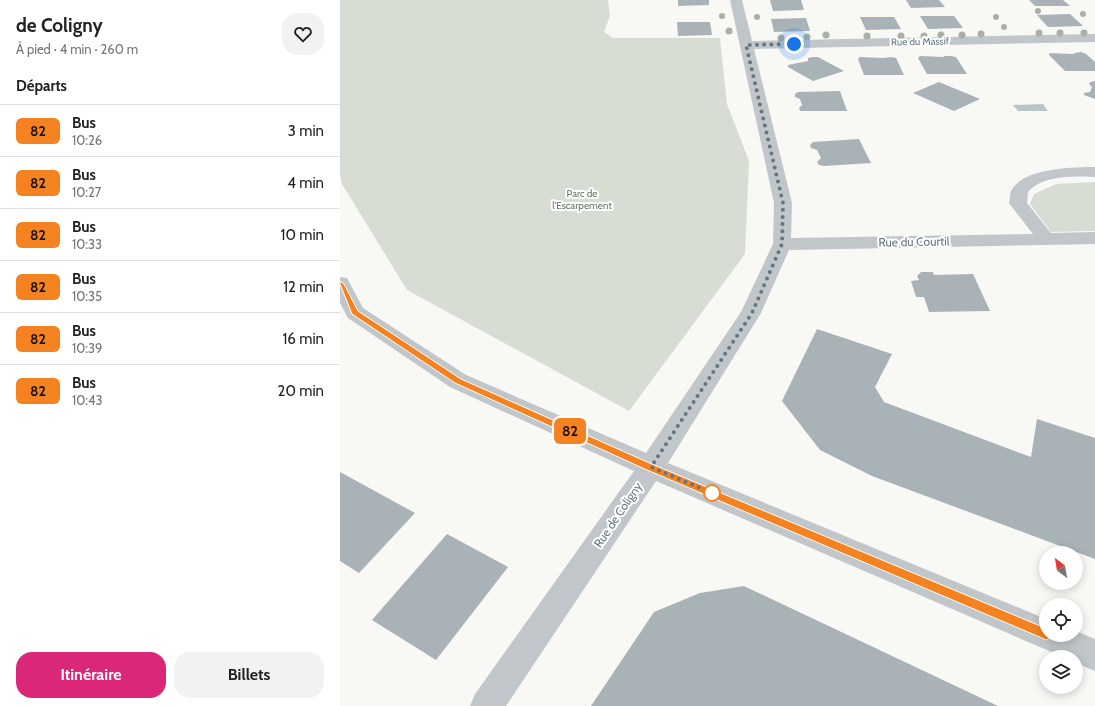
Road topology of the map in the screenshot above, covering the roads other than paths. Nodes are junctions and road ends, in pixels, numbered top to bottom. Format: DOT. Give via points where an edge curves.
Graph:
graph roads {
  1 [pos="736,0"];
  2 [pos="1095,38"];
  3 [pos="746,45"];
  4 [pos="1095,172"];
  5 [pos="1095,238"];
  6 [pos="1047,240"];
  7 [pos="782,244"];
  8 [pos="340,283"];
  9 [pos="651,467"];
  10 [pos="1039,632"];
  11 [pos="1064,642"];
  12 [pos="1095,655"];
  13 [pos="487,706"];
  1 -- 3 [label="street, Rue de Coligny"];
  2 -- 3 [label="street, Rue du Massif"];
  3 -- 7 [label="street, Rue de Coligny" via="783,203"];
  4 -- 6 [label="street" via="1042,177 1028,183 1019,191 1018,203"];
  5 -- 6 [label="street, Rue du Courtil"];
  6 -- 7 [label="street, Rue du Courtil"];
  7 -- 9 [label="street, Rue de Coligny" via="752,313"];
  8 -- 9 [label="street" via="355,313 458,381"];
  9 -- 10 [label="street"];
  9 -- 13 [label="street, Rue de Coligny"];
  11 -- 12 [label="street"];
}
